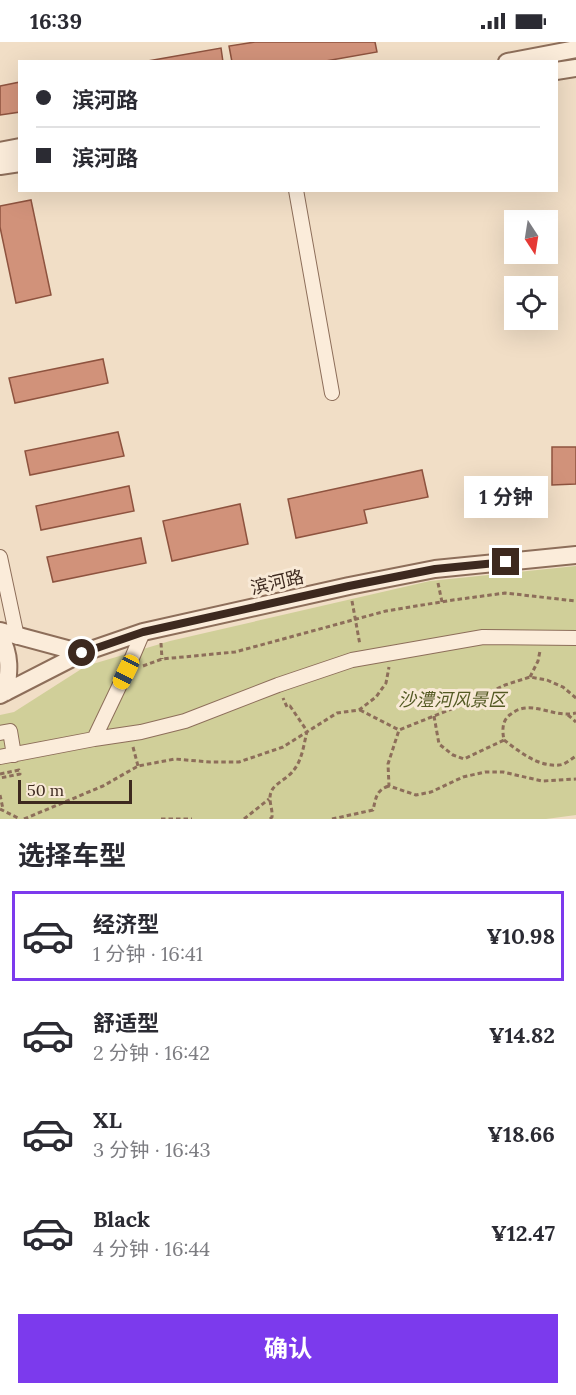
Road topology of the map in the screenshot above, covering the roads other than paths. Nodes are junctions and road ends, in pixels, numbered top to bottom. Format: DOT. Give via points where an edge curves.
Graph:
graph roads {
  1 [pos="576,49"];
  2 [pos="518,60"];
  3 [pos="576,68"];
  4 [pos="558,71"];
  5 [pos="18,147"];
  6 [pos="0,151"];
  7 [pos="18,163"];
  8 [pos="0,166"];
  9 [pos="296,192"];
  10 [pos="332,393"];
  11 [pos="576,555"];
  12 [pos="0,557"];
  13 [pos="0,631"];
  14 [pos="143,632"];
  15 [pos="8,636"];
  16 [pos="576,638"];
  17 [pos="82,653"];
  18 [pos="3,694"];
  19 [pos="0,733"];
  20 [pos="94,739"];
  21 [pos="14,754"];
  22 [pos="0,758"];
  1 -- 2 [label="street"];
  3 -- 4 [label="street"];
  5 -- 6 [label="street"];
  7 -- 8 [label="street"];
  9 -- 10 [label="street"];
  11 -- 14 [label="street, 滨河路" via="435,569"];
  12 -- 15 [label="street"];
  13 -- 15 [label="street"];
  14 -- 17 [label="street, 滨河路"];
  14 -- 20 [label="street"];
  15 -- 17 [label="street"];
  15 -- 18 [label="street" via="5,644 10,668"];
  16 -- 20 [label="street" via="483,637 352,660 185,721"];
  17 -- 18 [label="street, 滨河路"];
  19 -- 21 [label="street" via="9,731"];
  20 -- 21 [label="street"];
  21 -- 22 [label="street"];
}
